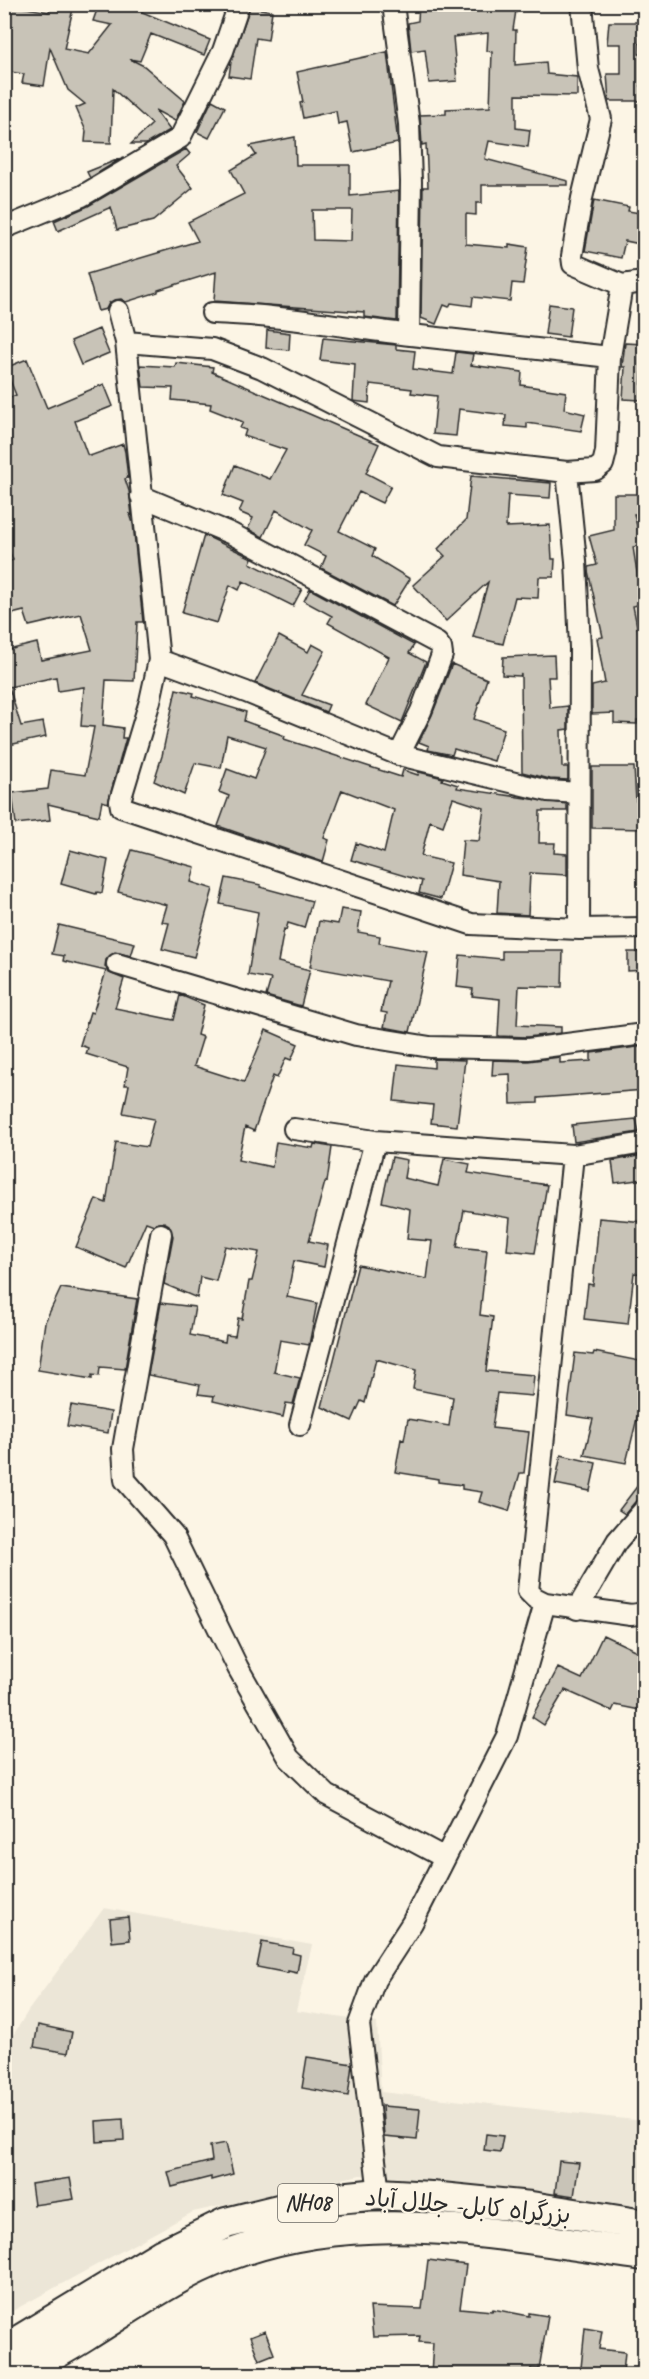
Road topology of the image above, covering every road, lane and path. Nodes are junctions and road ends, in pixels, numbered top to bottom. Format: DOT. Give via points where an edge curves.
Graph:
graph roads {
  1 [pos="238,4"];
  2 [pos="393,4"];
  3 [pos="582,4"];
  4 [pos="4,228"];
  5 [pos="645,282"];
  6 [pos="622,285"];
  7 [pos="118,311"];
  8 [pos="212,313"];
  9 [pos="409,335"];
  10 [pos="126,342"];
  11 [pos="610,357"];
  12 [pos="567,472"];
  13 [pos="141,496"];
  14 [pos="159,660"];
  15 [pos="399,755"];
  16 [pos="579,793"];
  17 [pos="645,928"];
  18 [pos="579,929"];
  19 [pos="117,964"];
  20 [pos="645,1034"];
  21 [pos="294,1129"];
  22 [pos="375,1141"];
  23 [pos="645,1143"];
  24 [pos="573,1155"];
  25 [pos="161,1234"];
  26 [pos="300,1425"];
  27 [pos="645,1510"];
  28 [pos="545,1603"];
  29 [pos="577,1609"];
  30 [pos="645,1613"];
  31 [pos="445,1858"];
  32 [pos="379,2194"];
  33 [pos="645,2225"];
  34 [pos="645,2255"];
  35 [pos="4,2349"];
  36 [pos="18,2374"];
  1 -- 4 [label="street" via="223,51 180,138 82,196"];
  2 -- 9 [label="street" via="409,124"];
  3 -- 6 [label="street" via="588,69 602,119 582,198 573,264"];
  5 -- 6 [label="street"];
  6 -- 11 [label="street"];
  7 -- 10 [label="street"];
  8 -- 9 [label="street" via="253,314"];
  9 -- 11 [label="street"];
  10 -- 12 [label="street" via="212,349 262,368 438,457"];
  10 -- 13 [label="street"];
  11 -- 12 [label="street" via="603,464 595,470"];
  12 -- 16 [label="street" via="580,648"];
  13 -- 14 [label="street"];
  13 -- 15 [label="street" via="232,534 437,643 442,655"];
  14 -- 15 [label="street"];
  14 -- 18 [label="street" via="120,801 126,811 471,924"];
  15 -- 16 [label="street" via="538,789"];
  16 -- 18 [label="street"];
  17 -- 18 [label="street"];
  19 -- 20 [label="street" via="356,1035 430,1047 528,1049"];
  21 -- 22 [label="street"];
  22 -- 24 [label="street"];
  22 -- 26 [label="street"];
  23 -- 24 [label="street"];
  24 -- 28 [label="street" via="528,1591"];
  25 -- 31 [label="street" via="123,1449 125,1480 173,1535 238,1668 289,1758 327,1795"];
  27 -- 29 [label="street" via="617,1541"];
  28 -- 29 [label="street"];
  28 -- 31 [label="street" via="507,1736"];
  29 -- 30 [label="street"];
  31 -- 32 [label="street" via="412,1923 375,1980 359,2024"];
  32 -- 33 [label="highway, بزرگراه کابل- جلال آباد / NH08" via="531,2207"];
  32 -- 35 [label="highway, بزرگراه کابل- جلال آباد / NH08" via="319,2200 226,2223 161,2255"];
  34 -- 36 [label="highway, بزرگراه کابل- جلال آباد / NH08" via="440,2227 376,2226 294,2235 198,2268"];
}
